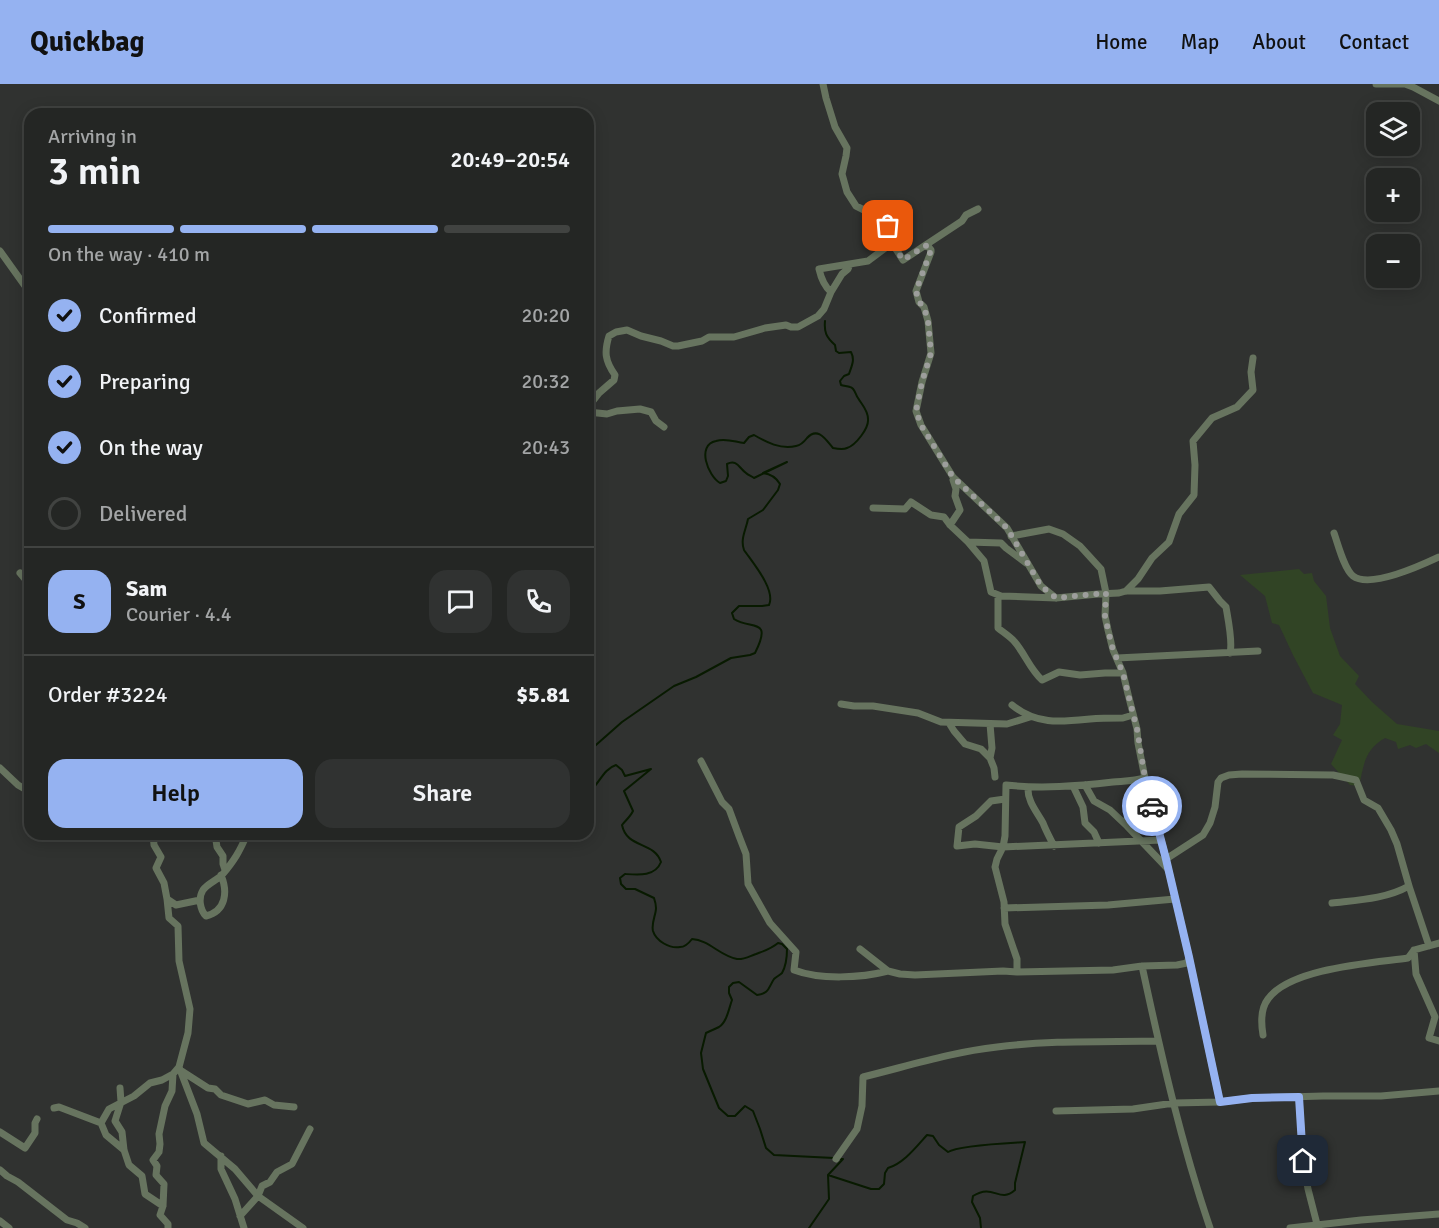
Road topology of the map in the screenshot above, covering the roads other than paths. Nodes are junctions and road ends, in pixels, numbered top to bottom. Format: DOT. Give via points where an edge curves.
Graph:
graph roads {
  1 [pos="824,84"];
  2 [pos="1376,84"];
  3 [pos="1439,101"];
  4 [pos="978,209"];
  5 [pos="892,243"];
  6 [pos="927,245"];
  7 [pos="0,251"];
  8 [pos="850,264"];
  9 [pos="24,284"];
  10 [pos="831,292"];
  11 [pos="1253,358"];
  12 [pos="594,399"];
  13 [pos="594,413"];
  14 [pos="664,427"];
  15 [pos="953,477"];
  16 [pos="873,508"];
  17 [pos="950,525"];
  18 [pos="1334,533"];
  19 [pos="1011,536"];
  20 [pos="968,542"];
  21 [pos="1439,557"];
  22 [pos="1026,562"];
  23 [pos="20,573"];
  24 [pos="24,578"];
  25 [pos="1126,591"];
  26 [pos="1106,593"];
  27 [pos="998,595"];
  28 [pos="1056,598"];
  29 [pos="1258,651"];
  30 [pos="1230,653"];
  31 [pos="1117,658"];
  32 [pos="1123,673"];
  33 [pos="841,704"];
  34 [pos="1012,705"];
  35 [pos="1133,715"];
  36 [pos="1030,717"];
  37 [pos="949,723"];
  38 [pos="990,724"];
  39 [pos="990,758"];
  40 [pos="701,761"];
  41 [pos="0,768"];
  42 [pos="995,777"];
  43 [pos="1145,778"];
  44 [pos="1137,780"];
  45 [pos="1085,785"];
  46 [pos="1073,786"];
  47 [pos="1028,787"];
  48 [pos="24,788"];
  49 [pos="1005,799"];
  50 [pos="1127,826"];
  51 [pos="154,840"];
  52 [pos="216,840"];
  53 [pos="245,840"];
  54 [pos="1161,840"];
  55 [pos="1141,842"];
  56 [pos="1099,843"];
  57 [pos="1054,846"];
  58 [pos="1003,847"];
  59 [pos="1166,859"];
  60 [pos="1169,870"];
  61 [pos="223,873"];
  62 [pos="1409,886"];
  63 [pos="167,899"];
  64 [pos="1175,899"];
  65 [pos="201,900"];
  66 [pos="1332,903"];
  67 [pos="1004,908"];
  68 [pos="1439,943"];
  69 [pos="1429,946"];
  70 [pos="860,949"];
  71 [pos="1414,950"];
  72 [pos="1189,957"];
  73 [pos="1142,966"];
  74 [pos="888,971"];
  75 [pos="1017,972"];
  76 [pos="1263,1035"];
  77 [pos="1439,1039"];
  78 [pos="1158,1041"];
  79 [pos="177,1070"];
  80 [pos="120,1088"];
  81 [pos="1439,1091"];
  82 [pos="1299,1097"];
  83 [pos="121,1102"];
  84 [pos="1220,1102"];
  85 [pos="1174,1103"];
  86 [pos="294,1107"];
  87 [pos="54,1108"];
  88 [pos="1056,1111"];
  89 [pos="37,1119"];
  90 [pos="100,1123"];
  91 [pos="310,1129"];
  92 [pos="0,1132"];
  93 [pos="123,1150"];
  94 [pos="221,1156"];
  95 [pos="836,1159"];
  96 [pos="0,1170"];
  97 [pos="258,1196"];
  98 [pos="163,1206"];
  99 [pos="1439,1214"];
  100 [pos="240,1216"];
  101 [pos="0,1221"];
  102 [pos="1318,1227"];
  103 [pos="9,1228"];
  104 [pos="85,1228"];
  105 [pos="168,1228"];
  106 [pos="244,1228"];
  107 [pos="303,1228"];
  108 [pos="1210,1228"];
  109 [pos="1290,1228"];
  1 -- 5 [label="street" via="835,127 847,148 842,174 847,192 856,206 875,211 888,226"];
  2 -- 3 [label="street" via="1405,84"];
  4 -- 6 [label="street"];
  5 -- 6 [label="street" via="903,260"];
  5 -- 8 [label="street" via="868,261"];
  6 -- 15 [label="street" via="931,252 916,291 928,321 931,353 916,411"];
  7 -- 9 [label="street"];
  8 -- 10 [label="street"];
  8 -- 10 [label="street" via="819,269 825,287"];
  10 -- 12 [label="street" via="818,316 798,327 765,328 673,346 627,330 616,332 609,336 606,345 614,380"];
  11 -- 25 [label="street" via="1253,390 1237,407 1212,418 1193,441 1194,495 1179,514 1169,542"];
  13 -- 14 [label="street" via="651,412"];
  15 -- 17 [label="street" via="960,510"];
  15 -- 19 [label="street"];
  16 -- 17 [label="street" via="905,509 911,502 931,515 944,517"];
  17 -- 20 [label="street"];
  18 -- 21 [label="street" via="1348,570 1360,579 1387,576"];
  19 -- 22 [label="street"];
  19 -- 26 [label="street" via="1049,529 1063,534 1101,569"];
  20 -- 22 [label="street" via="1001,543"];
  20 -- 27 [label="street" via="984,561 991,592"];
  22 -- 28 [label="street" via="1041,586"];
  23 -- 24 [label="street"];
  25 -- 26 [label="street"];
  25 -- 30 [label="street" via="1209,587 1226,607"];
  26 -- 28 [label="street"];
  26 -- 31 [label="street" via="1105,616"];
  27 -- 28 [label="street"];
  27 -- 32 [label="street" via="998,628 1013,639 1042,680 1059,672"];
  29 -- 30 [label="street"];
  30 -- 31 [label="street"];
  31 -- 32 [label="street"];
  32 -- 35 [label="street"];
  33 -- 37 [label="street" via="918,713"];
  34 -- 36 [label="street"];
  35 -- 36 [label="street" via="1059,722"];
  35 -- 43 [label="street"];
  36 -- 38 [label="street" via="1008,724"];
  37 -- 38 [label="street"];
  37 -- 39 [label="street" via="965,744 981,749"];
  38 -- 39 [label="street"];
  39 -- 42 [label="street"];
  40 -- 74 [label="street" via="729,809 746,854 748,884 770,923 796,952 794,970 846,976"];
  41 -- 48 [label="street"];
  43 -- 44 [label="street"];
  43 -- 54 [label="street"];
  44 -- 45 [label="street"];
  44 -- 50 [label="street" via="1127,809"];
  45 -- 46 [label="street"];
  45 -- 50 [label="street" via="1094,801"];
  46 -- 47 [label="street"];
  46 -- 56 [label="street" via="1083,807 1085,823"];
  47 -- 49 [label="street" via="1006,785"];
  47 -- 57 [label="street" via="1034,809"];
  49 -- 58 [label="street"];
  49 -- 58 [label="street" via="992,801 959,827 957,846"];
  50 -- 55 [label="street"];
  51 -- 63 [label="street" via="161,856 156,868"];
  52 -- 61 [label="street" via="223,856"];
  53 -- 61 [label="street"];
  54 -- 55 [label="street"];
  54 -- 59 [label="street"];
  55 -- 56 [label="street"];
  55 -- 60 [label="street"];
  56 -- 57 [label="street"];
  57 -- 58 [label="street"];
  58 -- 67 [label="street" via="995,867"];
  59 -- 60 [label="street"];
  59 -- 62 [label="street" via="1203,835 1210,823 1221,778 1242,774 1333,775 1356,780 1365,800 1378,808 1397,844"];
  60 -- 64 [label="street"];
  61 -- 65 [label="street" via="203,889"];
  61 -- 65 [label="street" via="222,906 206,916 201,912"];
  62 -- 66 [label="street" via="1389,895"];
  62 -- 69 [label="street"];
  63 -- 65 [label="street" via="176,905"];
  63 -- 79 [label="street" via="169,918 178,926 179,961 190,1009 188,1033"];
  64 -- 67 [label="street"];
  64 -- 72 [label="street"];
  67 -- 75 [label="street"];
  68 -- 69 [label="street"];
  69 -- 71 [label="street"];
  70 -- 74 [label="street"];
  71 -- 76 [label="street" via="1408,958 1323,971 1287,982 1267,1000"];
  71 -- 77 [label="street" via="1416,974 1435,1017 1429,1038"];
  72 -- 73 [label="street" via="1187,963 1177,965"];
  72 -- 84 [label="street"];
  73 -- 75 [label="street" via="1105,971"];
  73 -- 78 [label="street"];
  74 -- 75 [label="street" via="915,975"];
  78 -- 85 [label="street"];
  78 -- 95 [label="street" via="998,1046 863,1077 857,1129"];
  79 -- 83 [label="street"];
  79 -- 86 [label="street" via="222,1095 248,1104 266,1100 274,1106"];
  79 -- 94 [label="street" via="197,1114 204,1143"];
  79 -- 98 [label="street" via="165,1106 159,1152 153,1160 156,1175 164,1184"];
  80 -- 83 [label="street"];
  81 -- 82 [label="street"];
  82 -- 84 [label="street"];
  82 -- 102 [label="street" via="1303,1161"];
  83 -- 90 [label="street" via="109,1109"];
  83 -- 93 [label="street" via="115,1121 122,1132"];
  84 -- 85 [label="street"];
  85 -- 88 [label="street" via="1133,1109"];
  85 -- 108 [label="street"];
  87 -- 90 [label="street"];
  89 -- 92 [label="street" via="35,1133 25,1148"];
  90 -- 93 [label="street" via="106,1135"];
  91 -- 97 [label="street" via="292,1164 262,1186"];
  93 -- 98 [label="street" via="129,1165 142,1176 144,1194"];
  94 -- 97 [label="street"];
  94 -- 100 [label="street" via="220,1169"];
  96 -- 104 [label="street" via="67,1220"];
  97 -- 100 [label="street"];
  97 -- 107 [label="street"];
  98 -- 105 [label="street" via="160,1215"];
  99 -- 102 [label="street"];
  100 -- 106 [label="street"];
  101 -- 103 [label="street"];
  102 -- 109 [label="street"];
}
